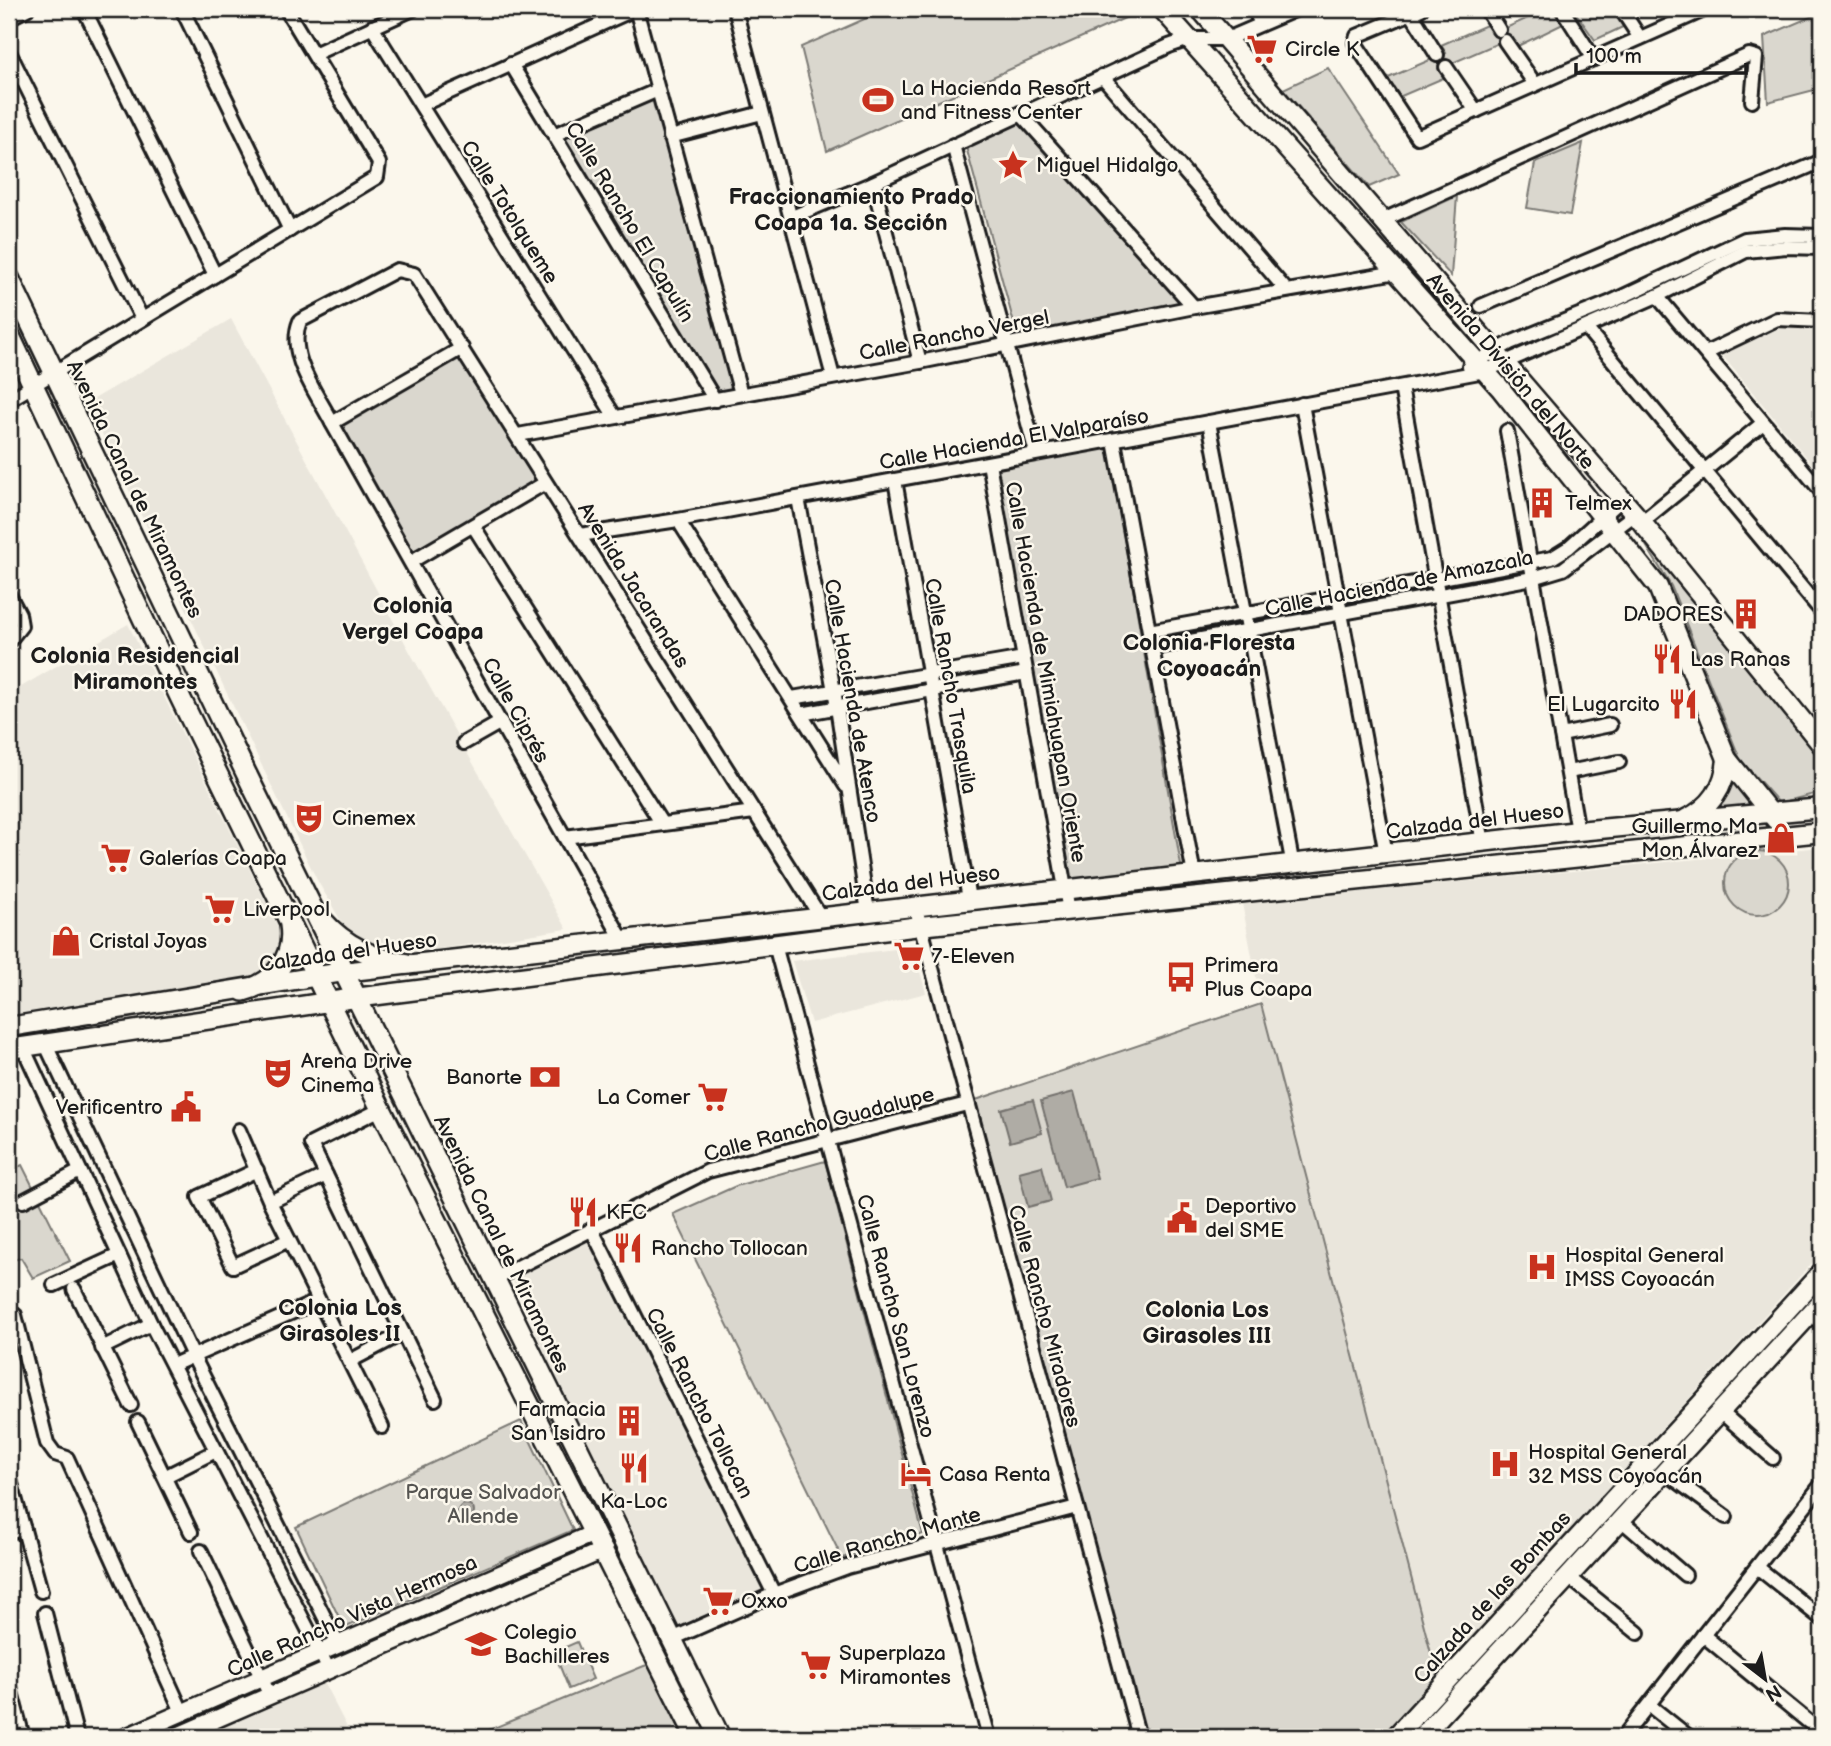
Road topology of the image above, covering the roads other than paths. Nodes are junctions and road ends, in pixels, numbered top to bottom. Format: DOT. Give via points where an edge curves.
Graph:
graph roads {
  1 [pos="27,9"];
  2 [pos="84,9"];
  3 [pos="183,9"];
  4 [pos="286,9"];
  5 [pos="413,9"];
  6 [pos="636,9"];
  7 [pos="735,9"];
  8 [pos="1162,9"];
  9 [pos="1200,9"];
  10 [pos="1254,9"];
  11 [pos="1297,9"];
  12 [pos="1486,9"];
  13 [pos="1562,9"];
  14 [pos="1621,9"];
  15 [pos="1701,10"];
  16 [pos="1416,11"];
  17 [pos="9,18"];
  18 [pos="1261,24"];
  19 [pos="372,27"];
  20 [pos="1640,38"];
  21 [pos="1189,39"];
  22 [pos="1227,39"];
  23 [pos="9,52"];
  24 [pos="314,54"];
  25 [pos="1437,55"];
  26 [pos="1594,58"];
  27 [pos="512,64"];
  28 [pos="1446,67"];
  29 [pos="1102,76"];
  30 [pos="1535,84"];
  31 [pos="658,90"];
  32 [pos="1752,101"];
  33 [pos="421,105"];
  34 [pos="1476,111"];
  35 [pos="762,113"];
  36 [pos="1020,113"];
  37 [pos="555,134"];
  38 [pos="670,137"];
  39 [pos="953,145"];
  40 [pos="1822,161"];
  41 [pos="873,183"];
  42 [pos="792,217"];
  43 [pos="1381,221"];
  44 [pos="290,230"];
  45 [pos="1822,236"];
  46 [pos="1822,248"];
  47 [pos="1397,272"];
  48 [pos="215,275"];
  49 [pos="9,278"];
  50 [pos="1286,290"];
  51 [pos="1657,296"];
  52 [pos="1611,302"];
  53 [pos="1482,306"];
  54 [pos="1194,307"];
  55 [pos="1619,313"];
  56 [pos="142,319"];
  57 [pos="1822,321"];
  58 [pos="1586,328"];
  59 [pos="9,334"];
  60 [pos="1008,345"];
  61 [pos="462,348"];
  62 [pos="296,353"];
  63 [pos="1706,353"];
  64 [pos="1499,357"];
  65 [pos="920,362"];
  66 [pos="1480,366"];
  67 [pos="54,373"];
  68 [pos="833,377"];
  69 [pos="34,386"];
  70 [pos="1401,387"];
  71 [pos="741,394"];
  72 [pos="9,400"];
  73 [pos="715,400"];
  74 [pos="1302,404"];
  75 [pos="615,417"];
  76 [pos="1209,422"];
  77 [pos="332,423"];
  78 [pos="1763,423"];
  79 [pos="1507,431"];
  80 [pos="518,435"];
  81 [pos="1114,441"];
  82 [pos="1036,453"];
  83 [pos="989,463"];
  84 [pos="1705,471"];
  85 [pos="895,480"];
  86 [pos="545,483"];
  87 [pos="1822,492"];
  88 [pos="798,498"];
  89 [pos="1622,499"];
  90 [pos="1602,515"];
  91 [pos="1642,515"];
  92 [pos="678,520"];
  93 [pos="474,527"];
  94 [pos="1614,530"];
  95 [pos="580,535"];
  96 [pos="412,561"];
  97 [pos="1531,561"];
  98 [pos="1435,578"];
  99 [pos="1533,578"];
  100 [pos="9,595"];
  101 [pos="1338,596"];
  102 [pos="1438,597"];
  103 [pos="1822,612"];
  104 [pos="1245,613"];
  105 [pos="1341,614"];
  106 [pos="1149,631"];
  107 [pos="1248,631"];
  108 [pos="9,641"];
  109 [pos="1152,648"];
  110 [pos="1024,658"];
  111 [pos="1026,673"];
  112 [pos="929,674"];
  113 [pos="932,689"];
  114 [pos="834,690"];
  115 [pos="792,698"];
  116 [pos="837,707"];
  117 [pos="801,714"];
  118 [pos="501,722"];
  119 [pos="1609,725"];
  120 [pos="1561,735"];
  121 [pos="464,743"];
  122 [pos="1822,745"];
  123 [pos="1727,759"];
  124 [pos="1619,762"];
  125 [pos="1568,772"];
  126 [pos="850,792"];
  127 [pos="1822,808"];
  128 [pos="754,811"];
  129 [pos="1771,815"];
  130 [pos="1683,820"];
  131 [pos="662,824"];
  132 [pos="1578,831"];
  133 [pos="1822,832"];
  134 [pos="1790,836"];
  135 [pos="565,837"];
  136 [pos="1483,843"];
  137 [pos="1386,854"];
  138 [pos="1293,866"];
  139 [pos="1194,875"];
  140 [pos="1066,889"];
  141 [pos="306,896"];
  142 [pos="969,899"];
  143 [pos="915,905"];
  144 [pos="868,912"];
  145 [pos="1069,912"];
  146 [pos="820,916"];
  147 [pos="289,917"];
  148 [pos="920,926"];
  149 [pos="622,939"];
  150 [pos="775,945"];
  151 [pos="407,964"];
  152 [pos="343,972"];
  153 [pos="317,976"];
  154 [pos="243,991"];
  155 [pos="355,998"];
  156 [pos="329,1002"];
  157 [pos="9,1027"];
  158 [pos="45,1043"];
  159 [pos="16,1048"];
  160 [pos="967,1104"];
  161 [pos="381,1110"];
  162 [pos="239,1130"];
  163 [pos="828,1141"];
  164 [pos="257,1170"];
  165 [pos="80,1171"];
  166 [pos="326,1175"];
  167 [pos="116,1195"];
  168 [pos="23,1201"];
  169 [pos="270,1202"];
  170 [pos="95,1204"];
  171 [pos="592,1230"];
  172 [pos="289,1240"];
  173 [pos="119,1255"];
  174 [pos="1822,1272"];
  175 [pos="494,1279"];
  176 [pos="54,1285"];
  177 [pos="74,1289"];
  178 [pos="318,1301"];
  179 [pos="1822,1301"];
  180 [pos="15,1315"];
  181 [pos="151,1324"];
  182 [pos="403,1333"];
  183 [pos="102,1348"];
  184 [pos="193,1356"];
  185 [pos="350,1361"];
  186 [pos="173,1365"];
  187 [pos="435,1399"];
  188 [pos="131,1405"];
  189 [pos="1721,1412"];
  190 [pos="138,1422"];
  191 [pos="382,1427"];
  192 [pos="216,1451"];
  193 [pos="1773,1458"];
  194 [pos="1665,1472"];
  195 [pos="166,1476"];
  196 [pos="10,1480"];
  197 [pos="1822,1484"];
  198 [pos="1812,1497"];
  199 [pos="264,1499"];
  200 [pos="1822,1506"];
  201 [pos="1077,1507"];
  202 [pos="246,1508"];
  203 [pos="1726,1517"];
  204 [pos="1621,1520"];
  205 [pos="24,1529"];
  206 [pos="9,1532"];
  207 [pos="191,1532"];
  208 [pos="594,1533"];
  209 [pos="937,1544"];
  210 [pos="604,1550"];
  211 [pos="201,1551"];
  212 [pos="1757,1567"];
  213 [pos="1685,1575"];
  214 [pos="1569,1577"];
  215 [pos="41,1591"];
  216 [pos="774,1594"];
  217 [pos="46,1613"];
  218 [pos="1822,1619"];
  219 [pos="1639,1633"];
  220 [pos="1703,1635"];
  221 [pos="672,1639"];
  222 [pos="338,1644"];
  223 [pos="318,1653"];
  224 [pos="329,1671"];
  225 [pos="262,1678"];
  226 [pos="9,1684"];
  227 [pos="270,1696"];
  228 [pos="1649,1705"];
  229 [pos="183,1714"];
  230 [pos="1822,1733"];
  231 [pos="23,1737"];
  232 [pos="77,1737"];
  233 [pos="126,1737"];
  234 [pos="175,1737"];
  235 [pos="696,1737"];
  236 [pos="720,1737"];
  237 [pos="989,1737"];
  238 [pos="1139,1737"];
  239 [pos="1395,1737"];
  240 [pos="1421,1737"];
  241 [pos="1623,1737"];
  242 [pos="1689,1737"];
  1 -- 17 [label="street"];
  2 -- 48 [label="street"];
  3 -- 44 [label="street"];
  4 -- 24 [label="street"];
  5 -- 19 [label="street"];
  6 -- 27 [label="street"];
  6 -- 31 [label="street"];
  7 -- 35 [label="street"];
  8 -- 21 [label="main road, Avenida División del Norte"];
  9 -- 22 [label="main road, Avenida División del Norte"];
  10 -- 18 [label="street"];
  11 -- 18 [label="street"];
  12 -- 30 [label="street"];
  13 -- 26 [label="street"];
  14 -- 20 [label="street"];
  15 -- 20 [label="street"];
  16 -- 25 [label="street"];
  16 -- 34 [label="street" via="1357,36 1355,43 1417,137"];
  18 -- 22 [label="street"];
  19 -- 24 [label="street"];
  19 -- 33 [label="street, Calle Totolqueme"];
  20 -- 26 [label="street"];
  21 -- 22 [label="street"];
  21 -- 29 [label="street"];
  21 -- 47 [label="main road, Avenida División del Norte"];
  22 -- 43 [label="main road, Avenida División del Norte"];
  23 -- 56 [label="street"];
  24 -- 44 [label="street" via="380,163 377,177"];
  26 -- 30 [label="street"];
  27 -- 33 [label="street"];
  27 -- 37 [label="street, Calle Rancho El Capulín"];
  28 -- 34 [label="street"];
  29 -- 36 [label="street"];
  29 -- 50 [label="street"];
  30 -- 34 [label="street"];
  31 -- 37 [label="street"];
  31 -- 38 [label="street"];
  32 -- 43 [label="street" via="1758,64 1756,57 1749,55"];
  33 -- 75 [label="street, Calle Totolqueme"];
  35 -- 38 [label="street"];
  35 -- 42 [label="street"];
  36 -- 39 [label="street"];
  36 -- 54 [label="street"];
  37 -- 73 [label="street, Calle Rancho El Capulín"];
  38 -- 71 [label="street"];
  39 -- 41 [label="street"];
  39 -- 60 [label="street"];
  40 -- 53 [label="street"];
  41 -- 42 [label="street"];
  41 -- 65 [label="street"];
  42 -- 68 [label="street"];
  43 -- 64 [label="main road, Avenida División del Norte"];
  44 -- 48 [label="street"];
  45 -- 52 [label="street" via="1745,239"];
  46 -- 51 [label="street" via="1746,251"];
  47 -- 50 [label="street, Calle Rancho Vergel"];
  47 -- 66 [label="main road, Avenida División del Norte"];
  48 -- 56 [label="street"];
  49 -- 67 [label="main road, Avenida Canal de Miramontes"];
  50 -- 54 [label="street, Calle Rancho Vergel"];
  51 -- 55 [label="street"];
  51 -- 63 [label="street"];
  52 -- 55 [label="street"];
  52 -- 64 [label="street"];
  54 -- 60 [label="street, Calle Rancho Vergel"];
  55 -- 58 [label="street"];
  56 -- 67 [label="street"];
  57 -- 63 [label="street" via="1777,319"];
  58 -- 64 [label="street"];
  58 -- 84 [label="street"];
  59 -- 69 [label="main road"];
  60 -- 65 [label="street, Calle Rancho Vergel"];
  60 -- 82 [label="street"];
  61 -- 62 [label="street, Avenida Jacarandas" via="414,274 397,270 300,321"];
  61 -- 77 [label="street"];
  61 -- 80 [label="street, Avenida Jacarandas"];
  62 -- 77 [label="street, Calle Ciprés"];
  63 -- 78 [label="street"];
  64 -- 66 [label="street, Calle Hacienda El Valparaíso"];
  64 -- 89 [label="main road, Avenida División del Norte"];
  65 -- 68 [label="street, Calle Rancho Vergel"];
  66 -- 70 [label="street, Calle Hacienda El Valparaíso"];
  66 -- 90 [label="main road, Avenida División del Norte"];
  67 -- 69 [label="street"];
  67 -- 141 [label="main road, Avenida Canal de Miramontes"];
  68 -- 71 [label="street, Calle Rancho Vergel"];
  69 -- 72 [label="street"];
  69 -- 147 [label="main road"];
  70 -- 74 [label="street, Calle Hacienda El Valparaíso"];
  70 -- 98 [label="street"];
  71 -- 73 [label="street, Calle Rancho Vergel"];
  73 -- 75 [label="street, Calle Rancho Vergel"];
  74 -- 76 [label="street, Calle Hacienda El Valparaíso"];
  74 -- 101 [label="street"];
  75 -- 80 [label="street, Calle Rancho Vergel"];
  76 -- 81 [label="street, Calle Hacienda El Valparaíso"];
  76 -- 104 [label="street"];
  77 -- 96 [label="street, Calle Ciprés"];
  78 -- 84 [label="street, Calle Hacienda de Amazcala"];
  78 -- 87 [label="street"];
  79 -- 97 [label="street"];
  80 -- 86 [label="street, Avenida Jacarandas"];
  81 -- 82 [label="street, Calle Hacienda El Valparaíso"];
  81 -- 106 [label="street"];
  82 -- 83 [label="street, Calle Hacienda El Valparaíso"];
  83 -- 85 [label="street, Calle Hacienda El Valparaíso"];
  83 -- 110 [label="street, Calle Hacienda de Mimiahuapan Oriente"];
  84 -- 91 [label="street, Calle Hacienda de Amazcala"];
  84 -- 103 [label="street"];
  85 -- 88 [label="street, Calle Hacienda El Valparaíso"];
  85 -- 112 [label="street, Calle Rancho Trasquila"];
  86 -- 93 [label="street"];
  86 -- 95 [label="street, Avenida Jacarandas"];
  88 -- 92 [label="street, Calle Hacienda El Valparaíso"];
  88 -- 114 [label="street, Calle Hacienda de Atenco"];
  89 -- 90 [label="street, Calle Hacienda de Amazcala"];
  89 -- 91 [label="main road, Avenida División del Norte"];
  90 -- 94 [label="main road, Avenida División del Norte"];
  90 -- 97 [label="street, Calle Hacienda de Amazcala" via="1560,555"];
  91 -- 94 [label="street, Calle Hacienda de Amazcala"];
  91 -- 122 [label="main road, Avenida División del Norte"];
  92 -- 95 [label="street, Calle Hacienda El Valparaíso"];
  92 -- 115 [label="street"];
  93 -- 96 [label="street"];
  93 -- 131 [label="street"];
  94 -- 99 [label="street, Calle Hacienda de Amazcala" via="1563,569"];
  94 -- 123 [label="main road, Avenida División del Norte" via="1658,587"];
  95 -- 128 [label="street, Avenida Jacarandas"];
  96 -- 118 [label="street, Calle Ciprés"];
  97 -- 98 [label="street, Calle Hacienda de Amazcala"];
  97 -- 99 [label="street"];
  98 -- 101 [label="street, Calle Hacienda de Amazcala"];
  98 -- 102 [label="street"];
  99 -- 102 [label="street, Calle Hacienda de Amazcala"];
  99 -- 120 [label="street"];
  100 -- 108 [label="street" via="21,626"];
  101 -- 104 [label="street, Calle Hacienda de Amazcala"];
  101 -- 105 [label="street"];
  102 -- 105 [label="street, Calle Hacienda de Amazcala"];
  102 -- 136 [label="street"];
  104 -- 106 [label="street, Calle Hacienda de Amazcala"];
  104 -- 107 [label="street"];
  105 -- 107 [label="street, Calle Hacienda de Amazcala"];
  105 -- 137 [label="street"];
  106 -- 109 [label="street"];
  107 -- 109 [label="street, Calle Hacienda de Amazcala"];
  107 -- 138 [label="street"];
  109 -- 139 [label="street"];
  110 -- 111 [label="street, Calle Hacienda de Mimiahuapan Oriente"];
  110 -- 112 [label="street"];
  111 -- 113 [label="street"];
  111 -- 140 [label="street, Calle Hacienda de Mimiahuapan Oriente"];
  112 -- 113 [label="street, Calle Rancho Trasquila"];
  112 -- 114 [label="street"];
  113 -- 116 [label="street"];
  113 -- 142 [label="street, Calle Rancho Trasquila"];
  114 -- 115 [label="street"];
  114 -- 116 [label="street, Calle Hacienda de Atenco"];
  115 -- 117 [label="street"];
  116 -- 117 [label="street"];
  116 -- 126 [label="street, Calle Hacienda de Atenco"];
  117 -- 126 [label="street"];
  118 -- 121 [label="street"];
  118 -- 135 [label="street, Calle Ciprés"];
  119 -- 120 [label="street"];
  120 -- 125 [label="street"];
  123 -- 129 [label="main road, Avenida División del Norte"];
  123 -- 130 [label="main road" via="1725,778 1716,794 1702,810"];
  124 -- 125 [label="street"];
  125 -- 132 [label="street"];
  126 -- 144 [label="street, Calle Hacienda de Atenco"];
  127 -- 129 [label="main road, Calzada del Hueso"];
  128 -- 131 [label="street"];
  128 -- 146 [label="street, Avenida Jacarandas"];
  129 -- 130 [label="main road, Calzada del Hueso"];
  129 -- 134 [label="main road, Avenida División del Norte"];
  130 -- 132 [label="main road, Calzada del Hueso"];
  131 -- 135 [label="street"];
  132 -- 136 [label="main road, Calzada del Hueso"];
  133 -- 134 [label="main road, Calzada del Hueso"];
  134 -- 145 [label="main road, Calzada del Hueso"];
  135 -- 149 [label="street, Calle Ciprés"];
  136 -- 137 [label="main road, Calzada del Hueso"];
  137 -- 138 [label="main road, Calzada del Hueso"];
  138 -- 139 [label="main road, Calzada del Hueso"];
  139 -- 140 [label="main road, Calzada del Hueso"];
  140 -- 142 [label="main road, Calzada del Hueso"];
  140 -- 145 [label="street, Calle Hacienda de Mimiahuapan Oriente"];
  141 -- 151 [label="main road" via="320,919 350,945 377,958"];
  141 -- 152 [label="main road, Avenida Canal de Miramontes"];
  142 -- 143 [label="main road, Calzada del Hueso"];
  143 -- 144 [label="main road, Calzada del Hueso"];
  143 -- 148 [label="street, Calle Rancho Miradores"];
  144 -- 146 [label="main road, Calzada del Hueso"];
  145 -- 148 [label="main road, Calzada del Hueso"];
  146 -- 149 [label="main road, Calzada del Hueso"];
  147 -- 153 [label="main road"];
  147 -- 154 [label="main road" via="291,941 281,967 268,980"];
  148 -- 150 [label="main road, Calzada del Hueso"];
  148 -- 160 [label="street, Calle Rancho Miradores"];
  149 -- 151 [label="main road, Calzada del Hueso"];
  150 -- 155 [label="main road, Calzada del Hueso"];
  150 -- 163 [label="street, Calle Rancho San Lorenzo"];
  151 -- 152 [label="main road, Calzada del Hueso"];
  152 -- 153 [label="main road, Calzada del Hueso"];
  152 -- 155 [label="main road, Avenida Canal de Miramontes"];
  153 -- 154 [label="main road, Calzada del Hueso"];
  153 -- 156 [label="main road"];
  154 -- 157 [label="main road, Calzada del Hueso"];
  155 -- 156 [label="main road, Calzada del Hueso"];
  155 -- 175 [label="main road, Avenida Canal de Miramontes"];
  156 -- 158 [label="main road, Calzada del Hueso"];
  156 -- 161 [label="main road"];
  158 -- 159 [label="main road, Calzada del Hueso"];
  158 -- 167 [label="street"];
  159 -- 165 [label="street"];
  160 -- 163 [label="street, Calle Rancho Guadalupe"];
  160 -- 201 [label="street, Calle Rancho Miradores"];
  161 -- 166 [label="street" via="311,1144"];
  161 -- 208 [label="main road"];
  162 -- 164 [label="street"];
  163 -- 171 [label="street, Calle Rancho Guadalupe" via="708,1171"];
  163 -- 209 [label="street, Calle Rancho San Lorenzo"];
  164 -- 169 [label="street"];
  164 -- 172 [label="street" via="200,1198 233,1266"];
  165 -- 168 [label="street"];
  165 -- 170 [label="street"];
  166 -- 169 [label="street"];
  166 -- 182 [label="street"];
  167 -- 170 [label="street"];
  167 -- 184 [label="street"];
  169 -- 172 [label="street"];
  170 -- 173 [label="street"];
  171 -- 175 [label="street, Calle Rancho Guadalupe"];
  171 -- 216 [label="street, Calle Rancho Tollocan"];
  172 -- 178 [label="street"];
  173 -- 176 [label="street"];
  173 -- 181 [label="street"];
  174 -- 239 [label="main road, Calzada de las Bombas"];
  175 -- 221 [label="main road, Avenida Canal de Miramontes"];
  177 -- 183 [label="street"];
  178 -- 184 [label="street"];
  178 -- 185 [label="street"];
  179 -- 189 [label="main road, Calzada de las Bombas"];
  180 -- 229 [label="street" via="47,1443 55,1454 67,1458"];
  181 -- 183 [label="street"];
  181 -- 186 [label="street"];
  182 -- 185 [label="street"];
  182 -- 187 [label="street"];
  183 -- 188 [label="street"];
  184 -- 186 [label="street"];
  184 -- 199 [label="street"];
  185 -- 191 [label="street"];
  186 -- 192 [label="street"];
  189 -- 193 [label="street"];
  189 -- 194 [label="main road, Calzada de las Bombas"];
  190 -- 195 [label="street"];
  192 -- 195 [label="street"];
  192 -- 202 [label="street"];
  194 -- 203 [label="street"];
  194 -- 204 [label="main road, Calzada de las Bombas"];
  195 -- 207 [label="street"];
  196 -- 205 [label="street"];
  197 -- 198 [label="street"];
  198 -- 200 [label="street"];
  198 -- 212 [label="street"];
  199 -- 202 [label="street"];
  199 -- 222 [label="street"];
  201 -- 209 [label="street, Calle Rancho Mante"];
  201 -- 238 [label="street, Calle Rancho Miradores"];
  202 -- 223 [label="street"];
  204 -- 213 [label="street"];
  204 -- 214 [label="main road, Calzada de las Bombas"];
  205 -- 206 [label="street"];
  205 -- 215 [label="street"];
  208 -- 210 [label="main road"];
  208 -- 222 [label="street, Calle Rancho Vista Hermosa"];
  209 -- 216 [label="street, Calle Rancho Mante" via="847,1567"];
  209 -- 237 [label="street, Calle Rancho San Lorenzo"];
  210 -- 224 [label="street, Calle Rancho Vista Hermosa"];
  210 -- 235 [label="main road"];
  211 -- 225 [label="street"];
  212 -- 218 [label="street"];
  212 -- 220 [label="street"];
  214 -- 219 [label="street"];
  214 -- 240 [label="main road, Calzada de las Bombas"];
  216 -- 221 [label="street, Calle Rancho Mante"];
  217 -- 232 [label="street"];
  220 -- 228 [label="street"];
  220 -- 230 [label="street"];
  221 -- 236 [label="main road, Avenida Canal de Miramontes"];
  222 -- 223 [label="street, Calle Rancho Vista Hermosa"];
  223 -- 224 [label="street"];
  223 -- 225 [label="street, Calle Rancho Vista Hermosa"];
  224 -- 227 [label="street, Calle Rancho Vista Hermosa"];
  225 -- 227 [label="street"];
  225 -- 229 [label="street, Calle Rancho Vista Hermosa"];
  226 -- 231 [label="street"];
  227 -- 234 [label="street, Calle Rancho Vista Hermosa"];
  228 -- 241 [label="street"];
  228 -- 242 [label="street"];
  229 -- 233 [label="street, Calle Rancho Vista Hermosa"];
}
